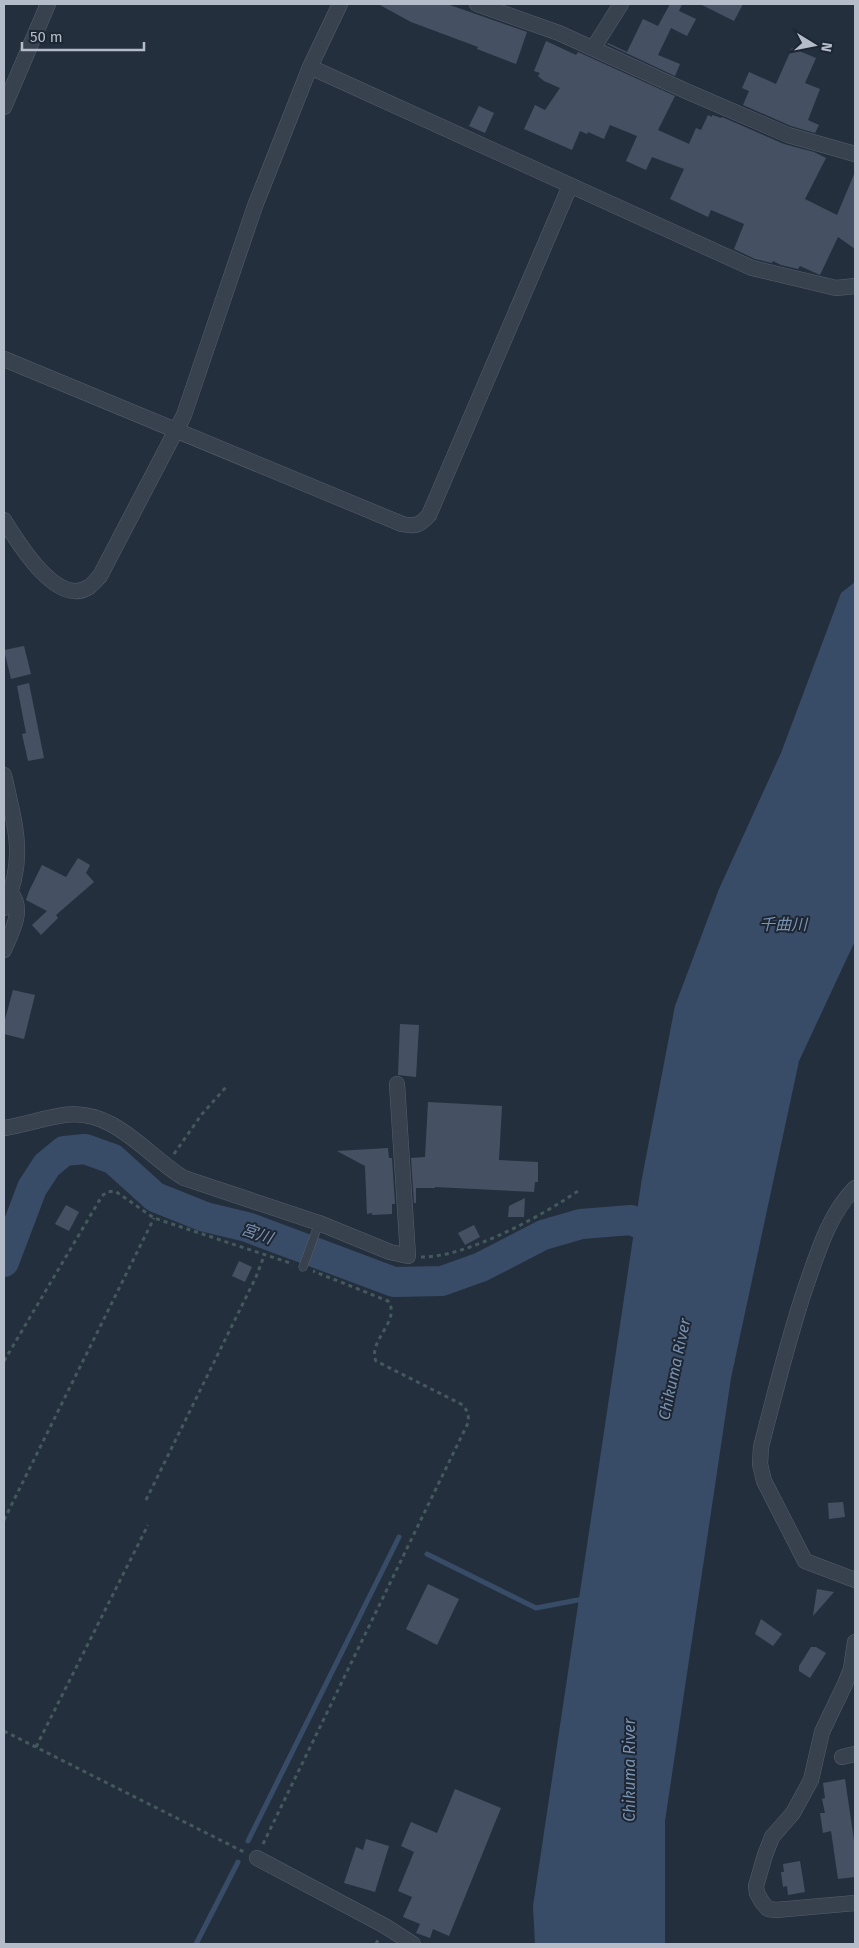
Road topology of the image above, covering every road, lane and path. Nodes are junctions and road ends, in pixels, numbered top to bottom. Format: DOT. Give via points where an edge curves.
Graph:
graph roads {
  1 [pos="48,4"];
  2 [pos="340,4"];
  3 [pos="477,4"];
  4 [pos="621,4"];
  5 [pos="594,47"];
  6 [pos="310,67"];
  7 [pos="4,107"];
  8 [pos="855,154"];
  9 [pos="570,186"];
  10 [pos="855,286"];
  11 [pos="4,359"];
  12 [pos="177,432"];
  13 [pos="4,520"];
  14 [pos="4,775"];
  15 [pos="11,894"];
  16 [pos="4,908"];
  17 [pos="4,950"];
  18 [pos="397,1084"];
  19 [pos="226,1087"];
  20 [pos="4,1128"];
  21 [pos="165,1167"];
  22 [pos="855,1188"];
  23 [pos="578,1191"];
  24 [pos="154,1218"];
  25 [pos="319,1224"];
  26 [pos="264,1256"];
  27 [pos="408,1256"];
  28 [pos="304,1264"];
  29 [pos="4,1361"];
  30 [pos="146,1500"];
  31 [pos="4,1520"];
  32 [pos="148,1525"];
  33 [pos="855,1580"];
  34 [pos="855,1642"];
  35 [pos="4,1731"];
  36 [pos="36,1746"];
  37 [pos="257,1858"];
  38 [pos="855,1903"];
  39 [pos="413,1944"];
  1 -- 7 [label="street"];
  2 -- 6 [label="street"];
  3 -- 5 [label="street"];
  4 -- 5 [label="street"];
  5 -- 8 [label="street" via="788,135"];
  6 -- 9 [label="street"];
  6 -- 12 [label="street" via="241,245 192,396"];
  9 -- 10 [label="street" via="752,268 836,288"];
  9 -- 12 [label="street" via="429,516 421,524 414,527 402,524"];
  11 -- 12 [label="street"];
  12 -- 13 [label="street" via="100,576 88,588 78,591 58,586 24,551"];
  14 -- 15 [label="street" via="17,838 17,866"];
  15 -- 16 [label="street"];
  15 -- 17 [label="street" via="17,914"];
  18 -- 27 [label="street"];
  19 -- 21 [label="path" via="202,1114"];
  20 -- 21 [label="street" via="64,1115 100,1118 115,1126"];
  21 -- 25 [label="street" via="184,1178"];
  22 -- 33 [label="street" via="828,1227 814,1262 793,1326 761,1448 760,1464 764,1481 805,1561"];
  23 -- 27 [label="path" via="550,1210 477,1244 434,1258"];
  24 -- 26 [label="path"];
  24 -- 29 [label="path" via="118,1193 107,1192 102,1196"];
  24 -- 31 [label="path"];
  25 -- 27 [label="street"];
  25 -- 28 [label="lane"];
  26 -- 28 [label="path"];
  26 -- 30 [label="path"];
  28 -- 37 [label="path" via="388,1301 391,1315 374,1352 376,1360 461,1404 469,1417"];
  32 -- 36 [label="path"];
  34 -- 38 [label="street" via="848,1676 822,1732 812,1780 793,1813 772,1838 756,1886 768,1909"];
  35 -- 36 [label="path"];
  36 -- 37 [label="path"];
  37 -- 39 [label="street"];
}
